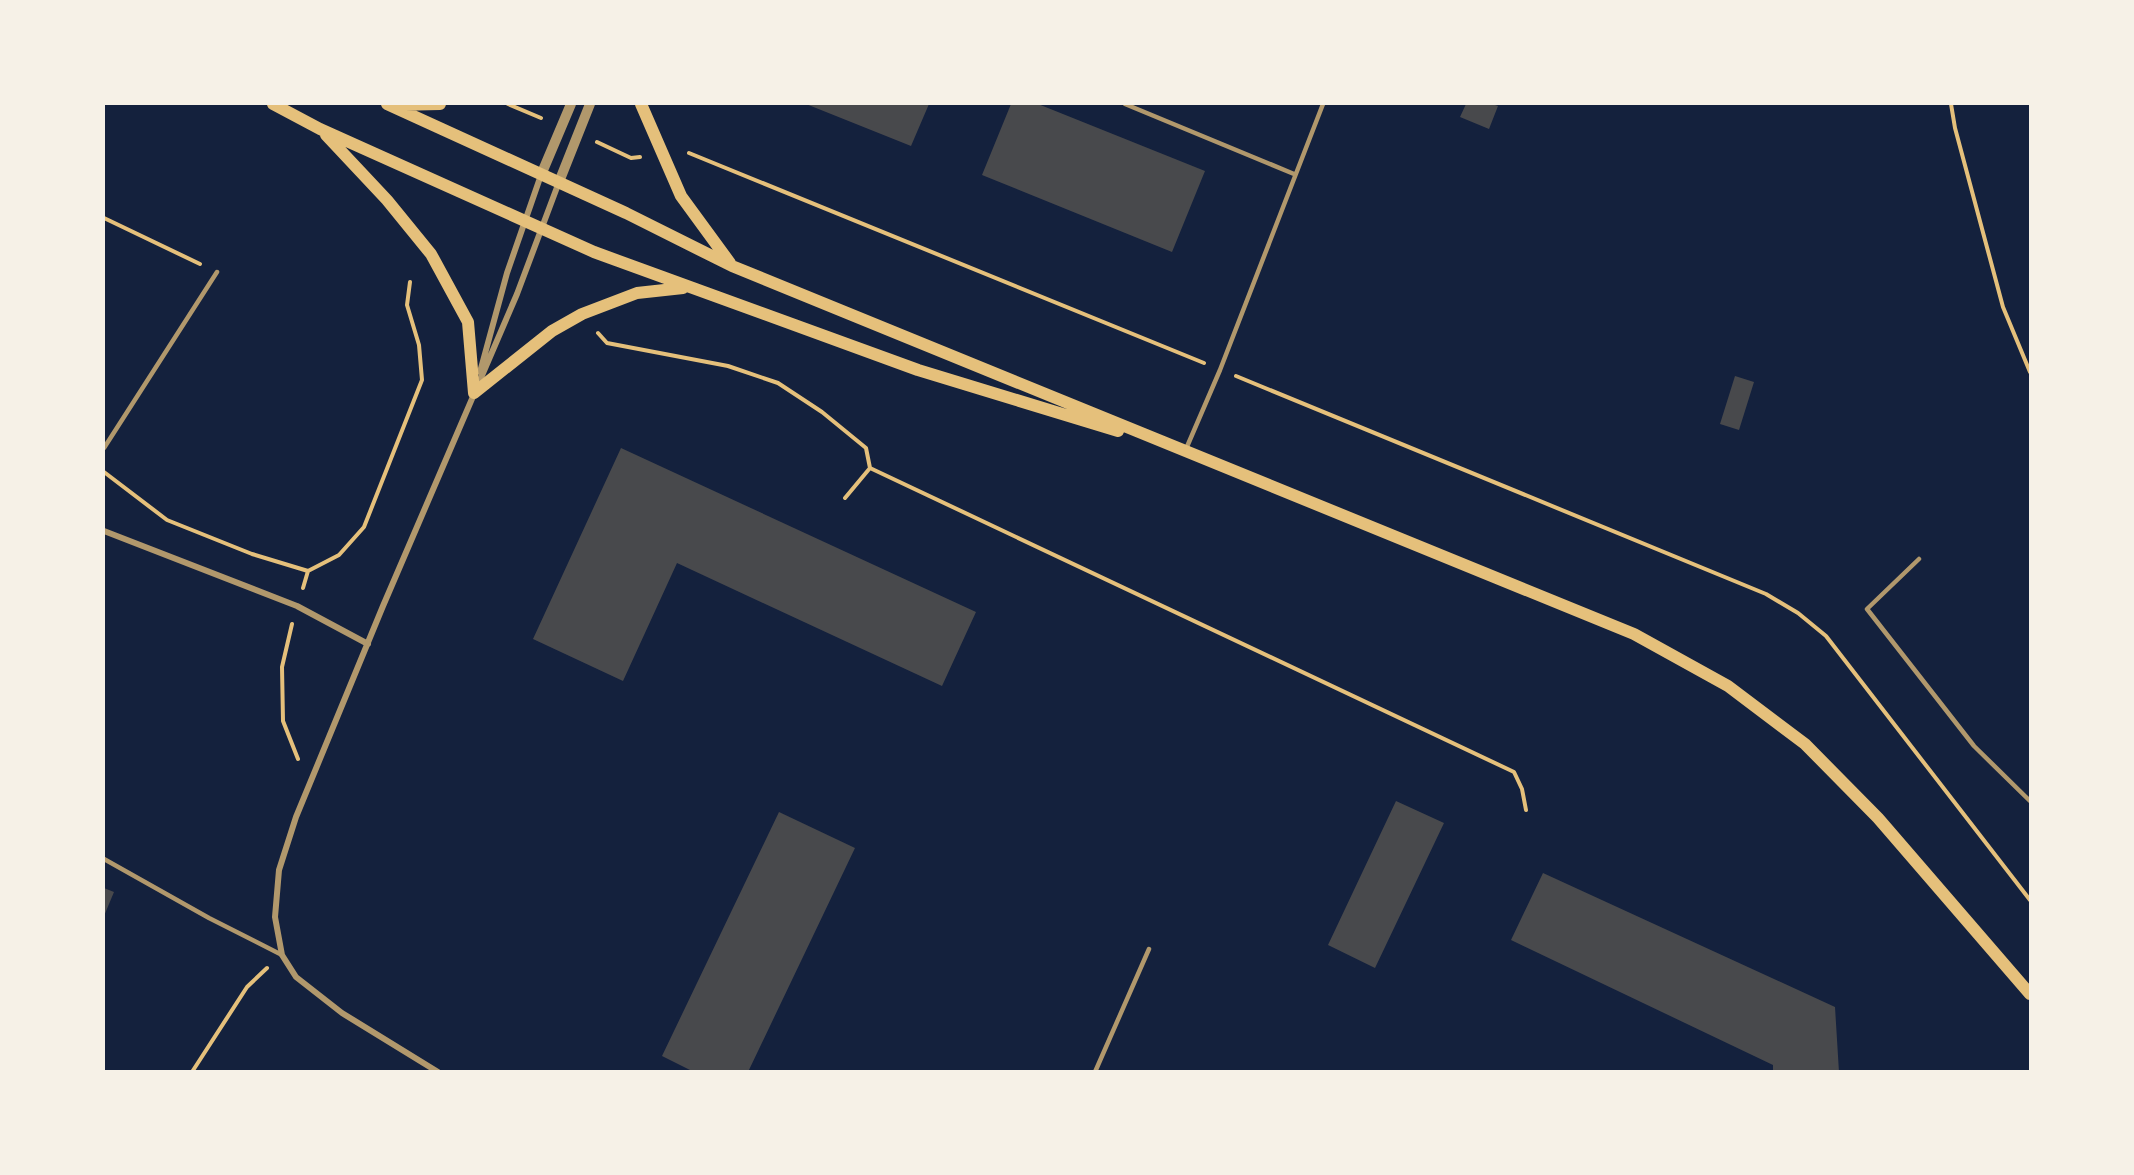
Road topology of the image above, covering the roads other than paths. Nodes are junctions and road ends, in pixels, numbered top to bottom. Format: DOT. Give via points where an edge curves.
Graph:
graph roads {
  1 [pos="273,104"];
  2 [pos="389,104"];
  3 [pos="441,104"];
  4 [pos="571,104"];
  5 [pos="590,104"];
  6 [pos="641,104"];
  7 [pos="1125,104"];
  8 [pos="1323,104"];
  9 [pos="320,129"];
  10 [pos="541,174"];
  11 [pos="1294,174"];
  12 [pos="559,182"];
  13 [pos="524,220"];
  14 [pos="542,229"];
  15 [pos="732,266"];
  16 [pos="217,272"];
  17 [pos="688,288"];
  18 [pos="474,393"];
  19 [pos="104,448"];
  20 [pos="1185,451"];
  21 [pos="104,531"];
  22 [pos="1920,559"];
  23 [pos="368,644"];
  24 [pos="2031,801"];
  25 [pos="104,859"];
  26 [pos="1149,949"];
  27 [pos="282,955"];
  28 [pos="2031,994"];
  29 [pos="438,1071"];
  30 [pos="1095,1071"];
  1 -- 9 [label="main road"];
  2 -- 3 [label="main road"];
  2 -- 10 [label="main road"];
  4 -- 10 [label="street"];
  5 -- 12 [label="street"];
  6 -- 15 [label="main road" via="681,196"];
  7 -- 11 [label="lane"];
  8 -- 11 [label="lane"];
  9 -- 13 [label="main road"];
  9 -- 18 [label="main road" via="431,254 468,322"];
  10 -- 12 [label="main road"];
  10 -- 13 [label="street"];
  11 -- 20 [label="lane"];
  12 -- 14 [label="street"];
  12 -- 15 [label="main road"];
  13 -- 14 [label="main road"];
  13 -- 18 [label="street"];
  14 -- 17 [label="main road"];
  14 -- 18 [label="street"];
  15 -- 20 [label="main road"];
  16 -- 19 [label="lane"];
  17 -- 18 [label="main road" via="637,293 582,314 552,331"];
  17 -- 20 [label="main road" via="918,370"];
  18 -- 23 [label="street"];
  20 -- 28 [label="main road" via="1634,634 1728,686 1805,744 1878,818"];
  21 -- 23 [label="street" via="297,606"];
  22 -- 24 [label="lane" via="1867,609 1974,746"];
  23 -- 27 [label="street" via="296,817 279,870 275,917"];
  25 -- 27 [label="lane"];
  26 -- 30 [label="lane"];
  27 -- 29 [label="street" via="296,977 342,1013"];
}
